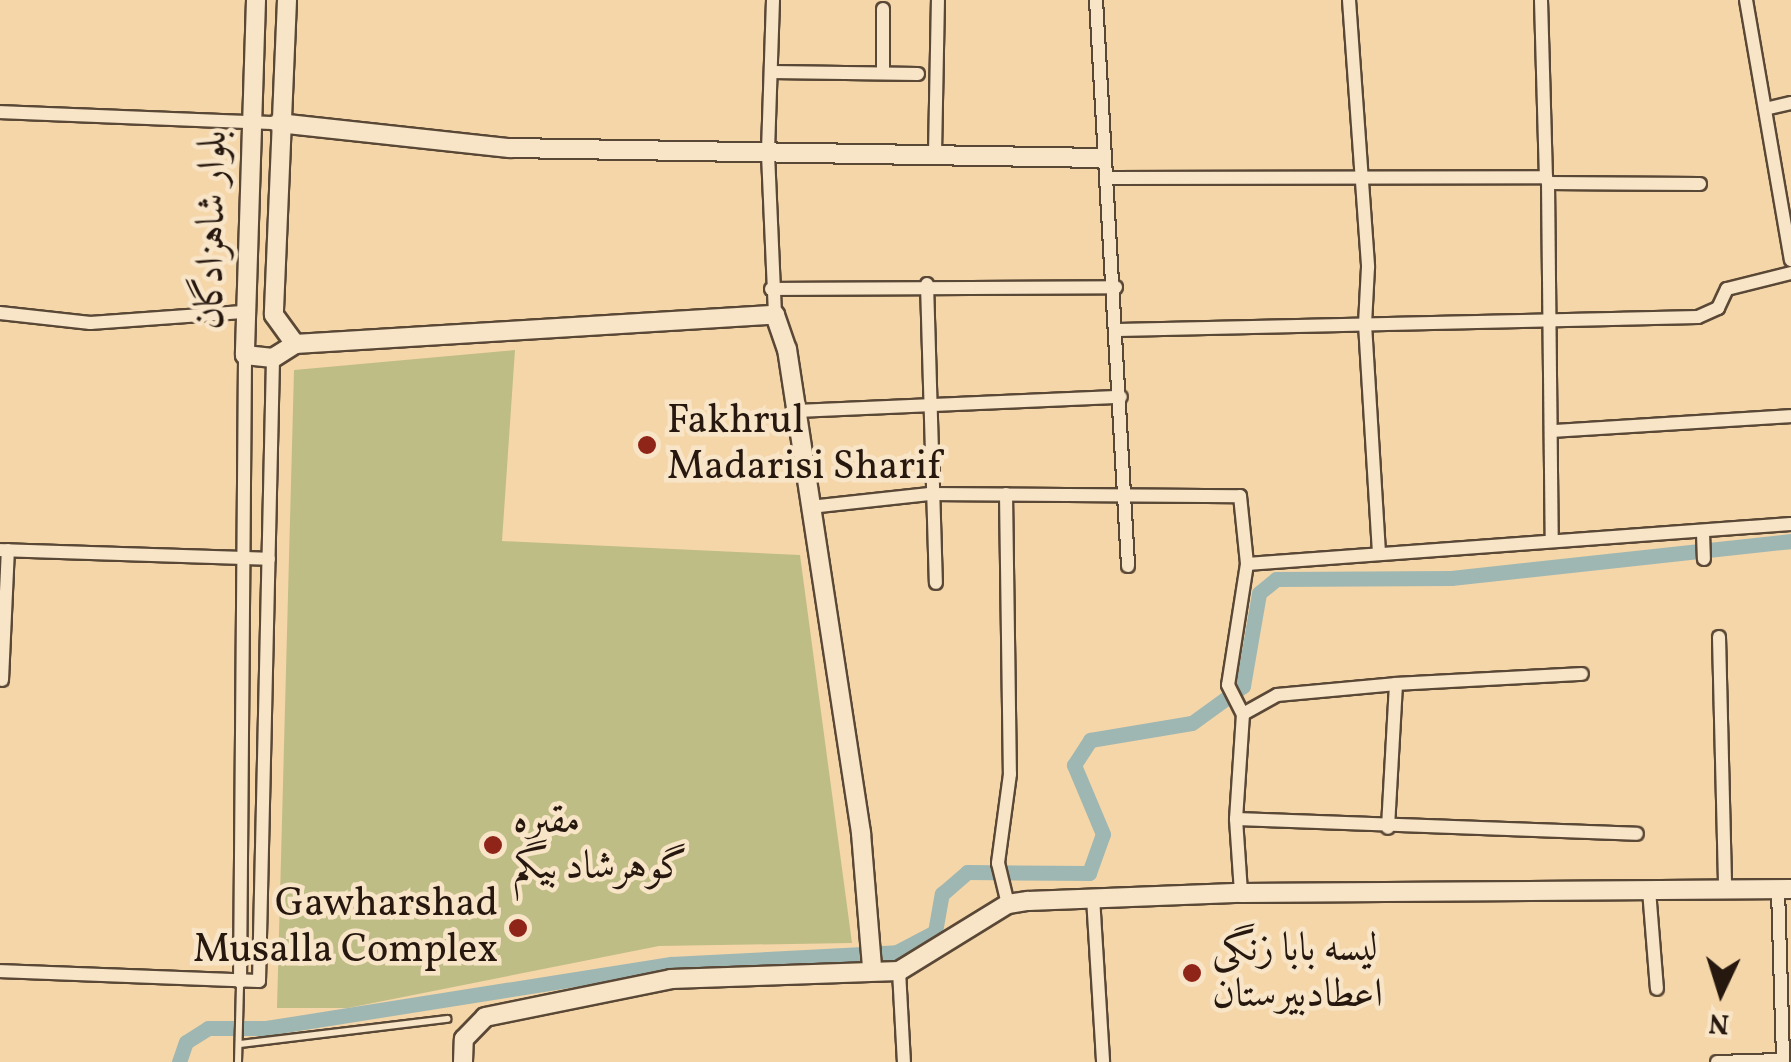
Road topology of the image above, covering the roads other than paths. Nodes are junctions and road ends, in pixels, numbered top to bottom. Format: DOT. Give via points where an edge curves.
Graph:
graph roads {
  1 [pos="256,0"];
  2 [pos="286,0"];
  3 [pos="773,0"];
  4 [pos="938,0"];
  5 [pos="1096,0"];
  6 [pos="1348,0"];
  7 [pos="1541,0"];
  8 [pos="1746,0"];
  9 [pos="883,9"];
  10 [pos="772,72"];
  11 [pos="883,74"];
  12 [pos="918,74"];
  13 [pos="1791,103"];
  14 [pos="1765,108"];
  15 [pos="0,112"];
  16 [pos="251,122"];
  17 [pos="278,123"];
  18 [pos="768,154"];
  19 [pos="935,154"];
  20 [pos="1101,158"];
  21 [pos="1110,178"];
  22 [pos="1359,179"];
  23 [pos="1547,180"];
  24 [pos="1700,184"];
  25 [pos="1791,260"];
  26 [pos="1791,273"];
  27 [pos="927,284"];
  28 [pos="1116,287"];
  29 [pos="771,289"];
  30 [pos="242,312"];
  31 [pos="0,313"];
  32 [pos="776,315"];
  33 [pos="1552,322"];
  34 [pos="1365,324"];
  35 [pos="1118,330"];
  36 [pos="295,344"];
  37 [pos="245,355"];
  38 [pos="274,358"];
  39 [pos="1121,397"];
  40 [pos="930,403"];
  41 [pos="797,411"];
  42 [pos="1791,416"];
  43 [pos="1553,431"];
  44 [pos="930,494"];
  45 [pos="1006,494"];
  46 [pos="1127,500"];
  47 [pos="810,507"];
  48 [pos="1791,524"];
  49 [pos="1703,533"];
  50 [pos="1552,539"];
  51 [pos="4,550"];
  52 [pos="1378,550"];
  53 [pos="245,559"];
  54 [pos="1704,559"];
  55 [pos="269,560"];
  56 [pos="1247,564"];
  57 [pos="1128,566"];
  58 [pos="936,583"];
  59 [pos="1719,637"];
  60 [pos="1582,674"];
  61 [pos="2,680"];
  62 [pos="1396,684"];
  63 [pos="1242,714"];
  64 [pos="1236,818"];
  65 [pos="1388,828"];
  66 [pos="1637,834"];
  67 [pos="1784,889"];
  68 [pos="1649,890"];
  69 [pos="1725,890"];
  70 [pos="1241,892"];
  71 [pos="1093,897"];
  72 [pos="1008,904"];
  73 [pos="872,967"];
  74 [pos="0,971"];
  75 [pos="899,971"];
  76 [pos="240,982"];
  77 [pos="1657,989"];
  78 [pos="448,1019"];
  79 [pos="240,1044"];
  80 [pos="1782,1061"];
  81 [pos="238,1062"];
  82 [pos="462,1062"];
  83 [pos="904,1062"];
  84 [pos="1102,1062"];
  85 [pos="1717,1062"];
  1 -- 16 [label="main road, بلوار شاهزادگان"];
  2 -- 17 [label="main road, بلوار شاهزادگان"];
  3 -- 10 [label="street"];
  4 -- 19 [label="street"];
  5 -- 20 [label="street"];
  6 -- 22 [label="street"];
  7 -- 23 [label="street"];
  8 -- 14 [label="street"];
  9 -- 11 [label="street"];
  10 -- 11 [label="street"];
  10 -- 18 [label="street"];
  11 -- 12 [label="street"];
  13 -- 14 [label="street"];
  14 -- 25 [label="street"];
  15 -- 16 [label="street"];
  16 -- 17 [label="street"];
  16 -- 30 [label="main road, بلوار شاهزادگان"];
  17 -- 18 [label="main road" via="510,148"];
  17 -- 36 [label="main road, بلوار شاهزادگان" via="274,315"];
  18 -- 19 [label="main road"];
  18 -- 29 [label="street"];
  19 -- 20 [label="main road"];
  20 -- 21 [label="street"];
  21 -- 22 [label="street"];
  21 -- 28 [label="street"];
  22 -- 23 [label="street"];
  22 -- 34 [label="street" via="1368,267"];
  23 -- 24 [label="street"];
  23 -- 33 [label="street"];
  26 -- 33 [label="street" via="1727,288 1718,308 1698,317"];
  27 -- 28 [label="street"];
  27 -- 29 [label="street"];
  27 -- 40 [label="street"];
  28 -- 35 [label="street"];
  29 -- 32 [label="street"];
  30 -- 31 [label="street" via="90,323"];
  30 -- 37 [label="main road, بلوار شاهزادگان"];
  32 -- 36 [label="main road"];
  32 -- 41 [label="main road"];
  33 -- 34 [label="street"];
  33 -- 43 [label="street"];
  34 -- 35 [label="street"];
  34 -- 52 [label="street"];
  35 -- 39 [label="street"];
  36 -- 38 [label="main road, بلوار شاهزادگان"];
  37 -- 38 [label="main road, بلوار شاهزادگان"];
  37 -- 53 [label="street"];
  38 -- 55 [label="street"];
  39 -- 40 [label="street"];
  39 -- 46 [label="street"];
  40 -- 41 [label="street"];
  40 -- 44 [label="street"];
  41 -- 47 [label="main road"];
  42 -- 43 [label="street"];
  43 -- 50 [label="street"];
  44 -- 45 [label="street"];
  44 -- 47 [label="street"];
  44 -- 58 [label="street"];
  45 -- 46 [label="street"];
  45 -- 72 [label="street" via="1010,774 998,863"];
  46 -- 56 [label="street" via="1240,496"];
  46 -- 57 [label="street"];
  47 -- 73 [label="main road" via="874,944"];
  48 -- 49 [label="street"];
  49 -- 50 [label="street"];
  49 -- 54 [label="street"];
  50 -- 52 [label="street"];
  51 -- 53 [label="street"];
  51 -- 61 [label="street"];
  52 -- 56 [label="street"];
  53 -- 55 [label="street"];
  53 -- 76 [label="street"];
  55 -- 76 [label="street" via="259,981"];
  56 -- 63 [label="street" via="1228,685"];
  59 -- 69 [label="street"];
  60 -- 62 [label="street"];
  62 -- 63 [label="street" via="1277,695"];
  62 -- 65 [label="street"];
  63 -- 64 [label="street"];
  64 -- 65 [label="street"];
  64 -- 70 [label="street"];
  65 -- 66 [label="street"];
  67 -- 69 [label="main road"];
  67 -- 80 [label="street"];
  68 -- 69 [label="main road"];
  68 -- 70 [label="main road"];
  68 -- 77 [label="street"];
  70 -- 71 [label="main road"];
  71 -- 72 [label="main road"];
  71 -- 84 [label="street"];
  72 -- 75 [label="main road"];
  73 -- 75 [label="main road"];
  73 -- 82 [label="main road" via="671,979 485,1017 464,1039"];
  74 -- 76 [label="street"];
  75 -- 83 [label="street"];
  76 -- 79 [label="lane"];
  78 -- 79 [label="lane"];
  79 -- 81 [label="lane"];
  80 -- 85 [label="street"];
}
